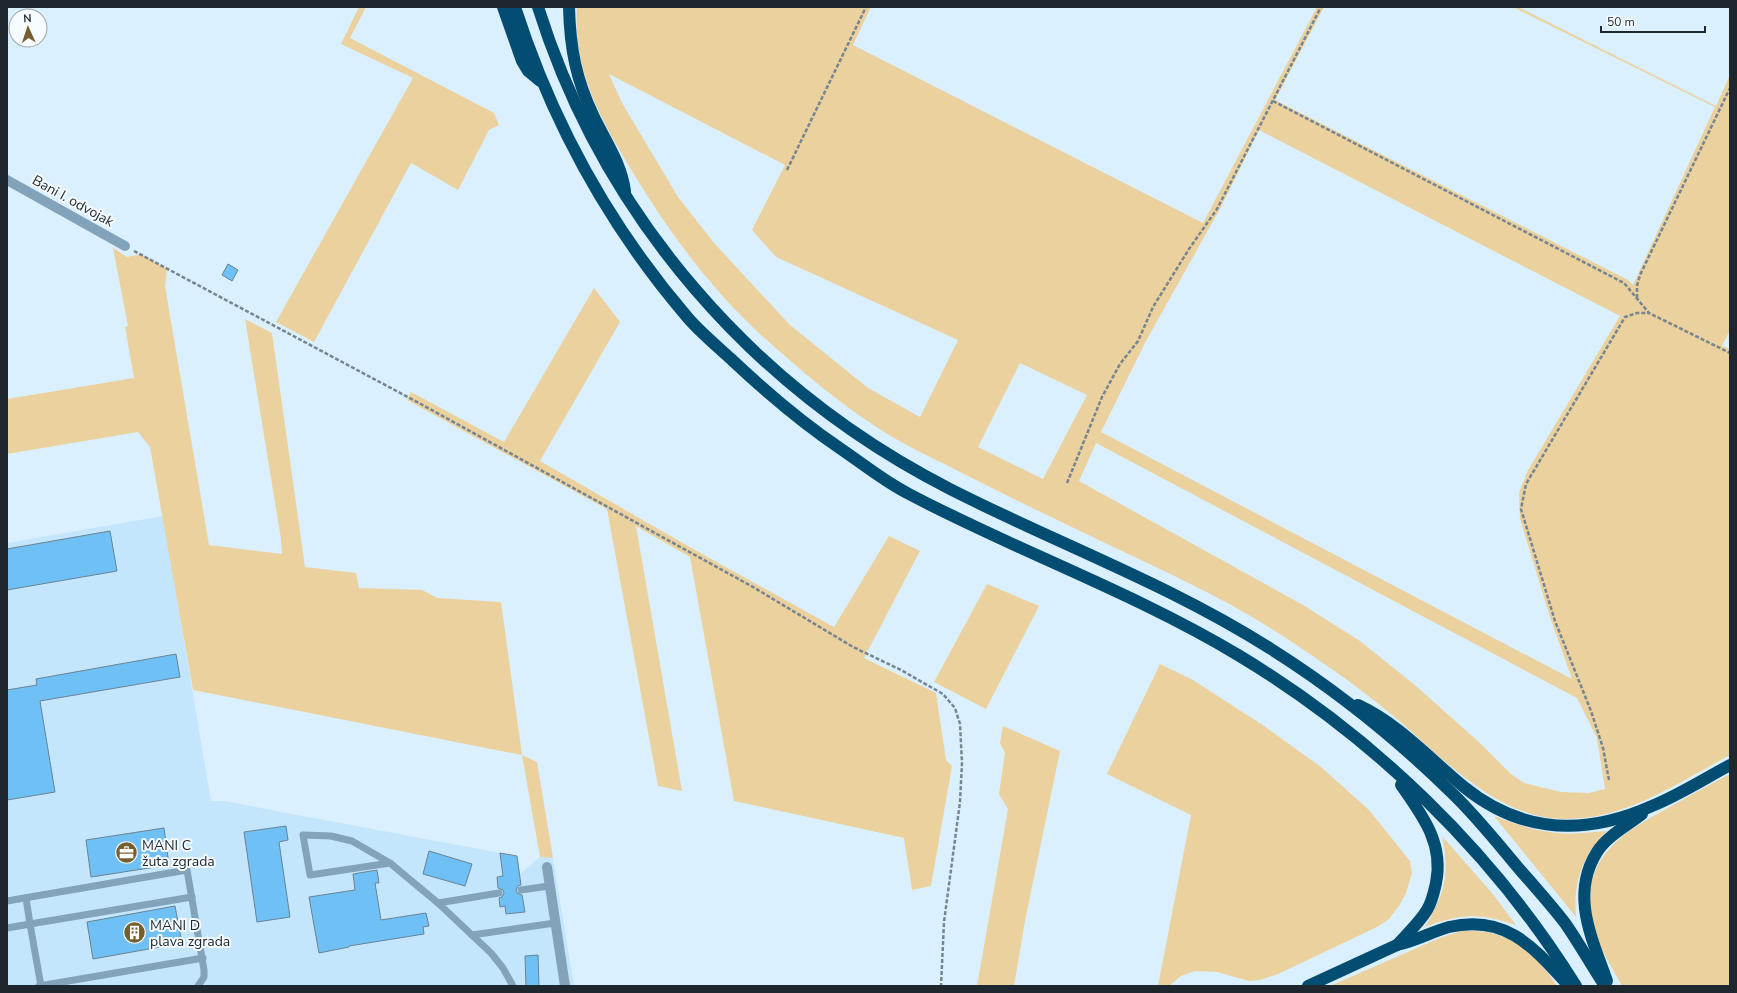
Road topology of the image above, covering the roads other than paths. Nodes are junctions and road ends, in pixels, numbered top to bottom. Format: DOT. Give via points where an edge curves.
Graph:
graph roads {
  1 [pos="503,7"];
  2 [pos="515,7"];
  3 [pos="538,7"];
  4 [pos="569,7"];
  5 [pos="542,84"];
  6 [pos="7,180"];
  7 [pos="626,198"];
  8 [pos="124,246"];
  9 [pos="1339,696"];
  10 [pos="1385,762"];
  11 [pos="1730,765"];
  12 [pos="1652,806"];
  13 [pos="390,862"];
  14 [pos="547,867"];
  15 [pos="550,886"];
  16 [pos="521,890"];
  17 [pos="499,893"];
  18 [pos="192,897"];
  19 [pos="26,898"];
  20 [pos="7,901"];
  21 [pos="438,903"];
  22 [pos="555,923"];
  23 [pos="30,924"];
  24 [pos="7,928"];
  25 [pos="472,935"];
  26 [pos="1397,945"];
  27 [pos="203,958"];
  28 [pos="40,986"];
  29 [pos="198,986"];
  30 [pos="513,986"];
  31 [pos="565,986"];
  32 [pos="1308,986"];
  33 [pos="1569,986"];
  34 [pos="1576,986"];
  35 [pos="1605,986"];
  36 [pos="1609,986"];
  1 -- 5 [label="highway" via="522,61 528,71"];
  2 -- 5 [label="highway"];
  3 -- 7 [label="highway" via="556,58 583,120"];
  4 -- 7 [label="highway" via="576,73 594,117 622,173"];
  5 -- 10 [label="highway" via="597,192 641,258 700,330 764,391 814,431 910,495 1170,617 1238,655 1307,700"];
  6 -- 8 [label="street, Bani I. odvojak"];
  7 -- 9 [label="highway" via="667,256 715,313 765,362 852,431 948,488 1200,607 1267,646"];
  9 -- 12 [label="highway" via="1385,719 1465,788 1489,805 1523,820 1571,826 1592,825 1619,819"];
  9 -- 35 [label="highway" via="1454,795 1565,923"];
  10 -- 26 [label="highway" via="1425,819 1432,833 1438,860 1434,893 1427,909"];
  10 -- 34 [label="highway" via="1465,840 1498,878 1539,930"];
  11 -- 12 [label="highway"];
  12 -- 36 [label="highway" via="1610,838 1598,851 1585,883 1587,925"];
  13 -- 13 [label="lane" via="310,874 303,835 331,836 352,841"];
  13 -- 21 [label="lane"];
  14 -- 15 [label="street"];
  15 -- 16 [label="lane"];
  15 -- 22 [label="street"];
  17 -- 21 [label="lane"];
  18 -- 19 [label="lane" via="187,870"];
  18 -- 23 [label="lane"];
  18 -- 27 [label="lane"];
  19 -- 20 [label="lane"];
  19 -- 23 [label="lane"];
  21 -- 25 [label="lane"];
  22 -- 25 [label="lane"];
  22 -- 31 [label="street"];
  23 -- 24 [label="lane"];
  23 -- 28 [label="lane"];
  25 -- 30 [label="lane" via="491,953"];
  26 -- 32 [label="highway"];
  26 -- 33 [label="highway" via="1466,924 1503,930 1522,940"];
  27 -- 28 [label="lane"];
  27 -- 29 [label="lane" via="204,977"];
}
